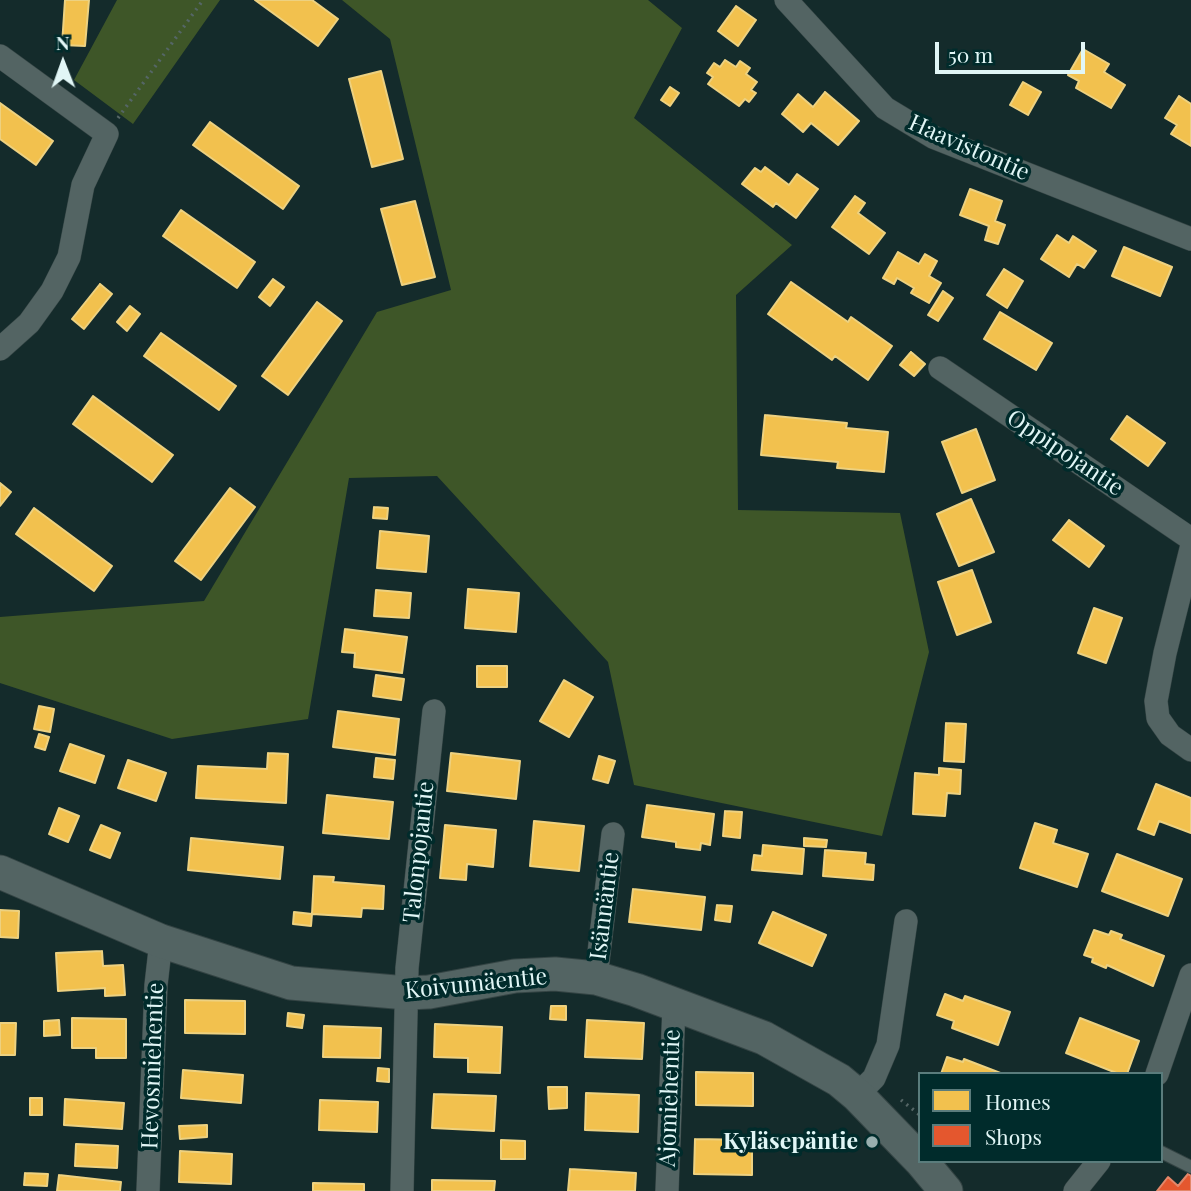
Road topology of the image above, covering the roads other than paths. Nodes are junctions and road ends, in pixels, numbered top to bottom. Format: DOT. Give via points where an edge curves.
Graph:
graph roads {
  1 [pos="786,0"];
  2 [pos="0,56"];
  3 [pos="1191,239"];
  4 [pos="0,349"];
  5 [pos="940,368"];
  6 [pos="1191,539"];
  7 [pos="1190,558"];
  8 [pos="433,711"];
  9 [pos="1191,750"];
  10 [pos="613,834"];
  11 [pos="0,872"];
  12 [pos="906,921"];
  13 [pos="161,941"];
  14 [pos="1191,975"];
  15 [pos="596,978"];
  16 [pos="407,993"];
  17 [pos="674,1005"];
  18 [pos="1158,1072"];
  19 [pos="857,1095"];
  20 [pos="1163,1153"];
  21 [pos="918,1159"];
  22 [pos="922,1163"];
  23 [pos="1097,1163"];
  24 [pos="1191,1167"];
  25 [pos="148,1191"];
  26 [pos="402,1191"];
  27 [pos="667,1191"];
  28 [pos="946,1191"];
  29 [pos="1075,1191"];
  1 -- 3 [label="street, Haavistontie" via="886,108 933,137"];
  2 -- 4 [label="street" via="107,134 83,186 69,257 29,323"];
  5 -- 6 [label="street, Oppipojantie"];
  7 -- 9 [label="street" via="1156,701 1164,727"];
  8 -- 16 [label="street, Talonpojantie"];
  10 -- 15 [label="street, Isännäntie"];
  11 -- 13 [label="street, Koivumäentie"];
  12 -- 19 [label="street" via="888,1045 874,1078"];
  13 -- 16 [label="street, Koivumäentie" via="291,983"];
  13 -- 25 [label="street, Hevosmiehentie"];
  14 -- 18 [label="street"];
  15 -- 16 [label="street, Koivumäentie" via="515,976"];
  15 -- 17 [label="street, Koivumäentie"];
  16 -- 26 [label="street, Talonpojantie"];
  17 -- 19 [label="street, Koivumäentie" via="764,1038"];
  17 -- 27 [label="street, Ajomiehentie"];
  19 -- 21 [label="street, Koivumäentie"];
  20 -- 24 [label="lane"];
  22 -- 28 [label="street, Koivumäentie"];
  23 -- 29 [label="street"];
}
